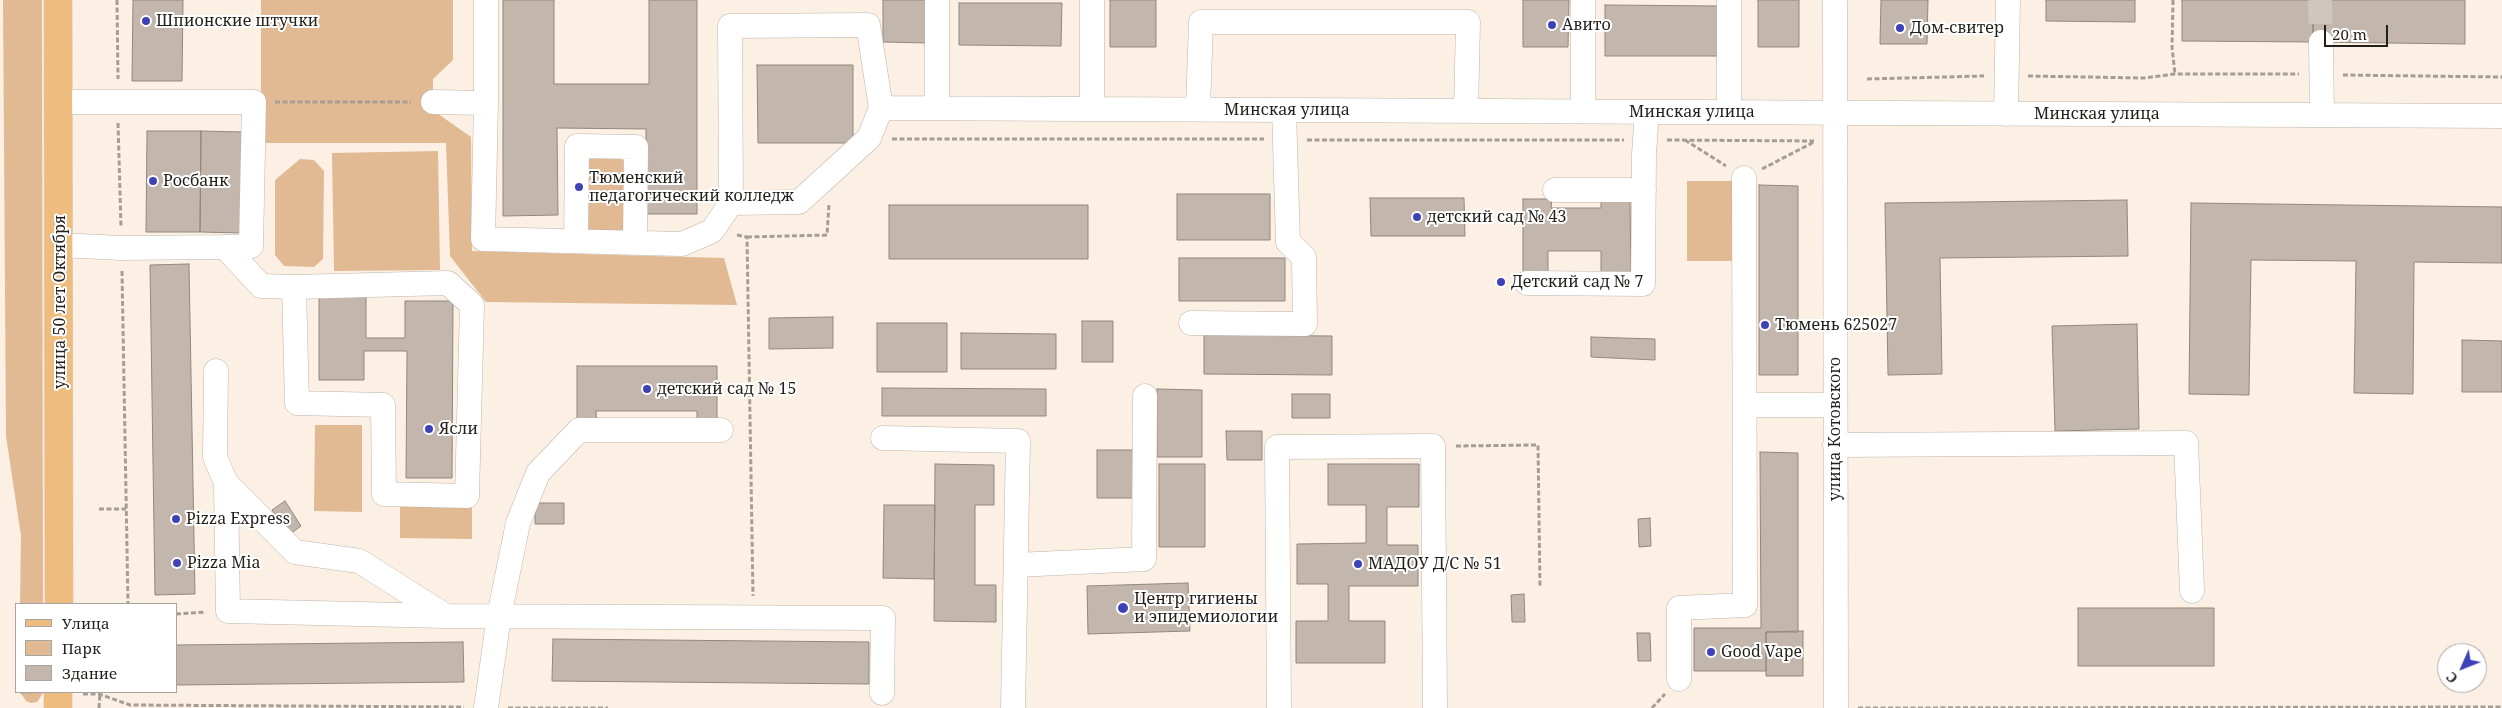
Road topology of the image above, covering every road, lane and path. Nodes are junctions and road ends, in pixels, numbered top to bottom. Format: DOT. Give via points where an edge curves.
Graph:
graph roads {
  1 [pos="58,0"];
  2 [pos="117,0"];
  3 [pos="486,0"];
  4 [pos="937,0"];
  5 [pos="1092,0"];
  6 [pos="1583,0"];
  7 [pos="1729,0"];
  8 [pos="1835,0"];
  9 [pos="2008,0"];
  10 [pos="2173,0"];
  11 [pos="2321,42"];
  12 [pos="2175,74"];
  13 [pos="2322,75"];
  14 [pos="2007,76"];
  15 [pos="2502,76"];
  16 [pos="1867,78"];
  17 [pos="58,102"];
  18 [pos="118,102"];
  19 [pos="254,102"];
  20 [pos="433,102"];
  21 [pos="486,103"];
  22 [pos="881,108"];
  23 [pos="937,108"];
  24 [pos="1092,109"];
  25 [pos="1198,109"];
  26 [pos="1284,110"];
  27 [pos="1466,111"];
  28 [pos="1582,112"];
  29 [pos="1647,112"];
  30 [pos="1729,112"];
  31 [pos="1835,113"];
  32 [pos="2006,114"];
  33 [pos="2322,115"];
  34 [pos="2502,116"];
  35 [pos="886,139"];
  36 [pos="1284,140"];
  37 [pos="1645,140"];
  38 [pos="1684,140"];
  39 [pos="1744,178"];
  40 [pos="1555,190"];
  41 [pos="1644,190"];
  42 [pos="731,203"];
  43 [pos="712,230"];
  44 [pos="576,241"];
  45 [pos="635,243"];
  46 [pos="60,245"];
  47 [pos="225,247"];
  48 [pos="121,248"];
  49 [pos="1527,283"];
  50 [pos="294,287"];
  51 [pos="1191,323"];
  52 [pos="216,371"];
  53 [pos="1145,396"];
  54 [pos="1745,405"];
  55 [pos="1835,405"];
  56 [pos="721,430"];
  57 [pos="883,438"];
  58 [pos="1835,445"];
  59 [pos="1433,446"];
  60 [pos="226,483"];
  61 [pos="99,509"];
  62 [pos="126,510"];
  63 [pos="1016,565"];
  64 [pos="1540,588"];
  65 [pos="2192,591"];
  66 [pos="59,603"];
  67 [pos="128,603"];
  68 [pos="228,611"];
  69 [pos="178,614"];
  70 [pos="446,616"];
  71 [pos="499,616"];
  72 [pos="754,616"];
  73 [pos="1679,678"];
  74 [pos="99,693"];
  75 [pos="882,693"];
  76 [pos="65,698"];
  77 [pos="2502,707"];
  78 [pos="99,708"];
  79 [pos="486,708"];
  80 [pos="608,708"];
  81 [pos="1013,708"];
  82 [pos="1279,708"];
  83 [pos="1435,708"];
  84 [pos="1836,708"];
  85 [pos="1856,708"];
  1 -- 17 [label="main road, улица 50 лет Октября"];
  2 -- 18 [label="path"];
  3 -- 21 [label="street"];
  4 -- 23 [label="street"];
  5 -- 24 [label="street"];
  6 -- 28 [label="street"];
  7 -- 30 [label="street"];
  8 -- 31 [label="street, улица Котовского"];
  9 -- 14 [label="street"];
  10 -- 12 [label="path"];
  11 -- 13 [label="street"];
  12 -- 13 [label="path"];
  12 -- 14 [label="path" via="2144,78"];
  13 -- 15 [label="path"];
  13 -- 33 [label="street"];
  14 -- 16 [label="path"];
  14 -- 32 [label="street"];
  17 -- 18 [label="street"];
  17 -- 46 [label="main road, улица 50 лет Октября"];
  18 -- 19 [label="street"];
  18 -- 48 [label="path"];
  19 -- 20 [label="path"];
  19 -- 47 [label="street" via="251,246"];
  20 -- 21 [label="street"];
  21 -- 44 [label="street" via="483,239"];
  22 -- 23 [label="street, Минская улица"];
  22 -- 42 [label="street" via="869,138 799,202"];
  22 -- 42 [label="street" via="868,25 730,26"];
  23 -- 24 [label="street, Минская улица"];
  24 -- 25 [label="street, Минская улица"];
  25 -- 26 [label="street, Минская улица"];
  25 -- 27 [label="street" via="1201,22 1468,22"];
  26 -- 27 [label="street, Минская улица"];
  26 -- 36 [label="street"];
  27 -- 28 [label="street, Минская улица"];
  28 -- 29 [label="street, Минская улица"];
  29 -- 30 [label="street, Минская улица"];
  29 -- 37 [label="street"];
  30 -- 31 [label="street, Минская улица"];
  31 -- 32 [label="street, Минская улица"];
  31 -- 55 [label="street, улица Котовского"];
  32 -- 33 [label="street, Минская улица"];
  33 -- 34 [label="street, Минская улица"];
  35 -- 36 [label="path"];
  36 -- 37 [label="path"];
  36 -- 51 [label="street" via="1288,242 1304,257 1305,324"];
  37 -- 38 [label="path"];
  37 -- 41 [label="street"];
  38 -- 39 [label="path"];
  38 -- 39 [label="path" via="1817,141"];
  39 -- 54 [label="street"];
  40 -- 41 [label="street"];
  41 -- 49 [label="street" via="1643,284"];
  42 -- 43 [label="street"];
  43 -- 45 [label="street" via="682,244"];
  43 -- 72 [label="path" via="747,237"];
  44 -- 45 [label="street"];
  44 -- 45 [label="street" via="577,146 636,147"];
  46 -- 48 [label="street"];
  46 -- 66 [label="main road, улица 50 лет Октября"];
  47 -- 48 [label="street"];
  47 -- 50 [label="street" via="261,286"];
  48 -- 62 [label="path"];
  50 -- 50 [label="street" via="297,403 383,405 384,494 467,496 472,305 448,282"];
  52 -- 60 [label="street" via="215,457"];
  53 -- 63 [label="street" via="1144,559"];
  54 -- 55 [label="street"];
  54 -- 73 [label="street" via="1745,605 1679,608"];
  55 -- 58 [label="street, улица Котовского"];
  56 -- 71 [label="street" via="579,430 538,473 518,523"];
  57 -- 63 [label="street" via="1018,441"];
  58 -- 65 [label="street" via="2186,443"];
  58 -- 84 [label="street, улица Котовского"];
  59 -- 64 [label="path" via="1538,446"];
  59 -- 82 [label="street" via="1277,447"];
  59 -- 83 [label="street"];
  60 -- 68 [label="street"];
  60 -- 70 [label="street" via="294,552 359,561"];
  61 -- 62 [label="path"];
  62 -- 67 [label="path"];
  63 -- 81 [label="street"];
  68 -- 69 [label="path"];
  68 -- 70 [label="street"];
  70 -- 71 [label="street"];
  71 -- 72 [label="street"];
  71 -- 79 [label="street"];
  72 -- 75 [label="street" via="883,618"];
  74 -- 76 [label="path"];
  74 -- 78 [label="path"];
  74 -- 79 [label="path" via="130,705"];
  77 -- 85 [label="path"];
  79 -- 80 [label="path"];
}
